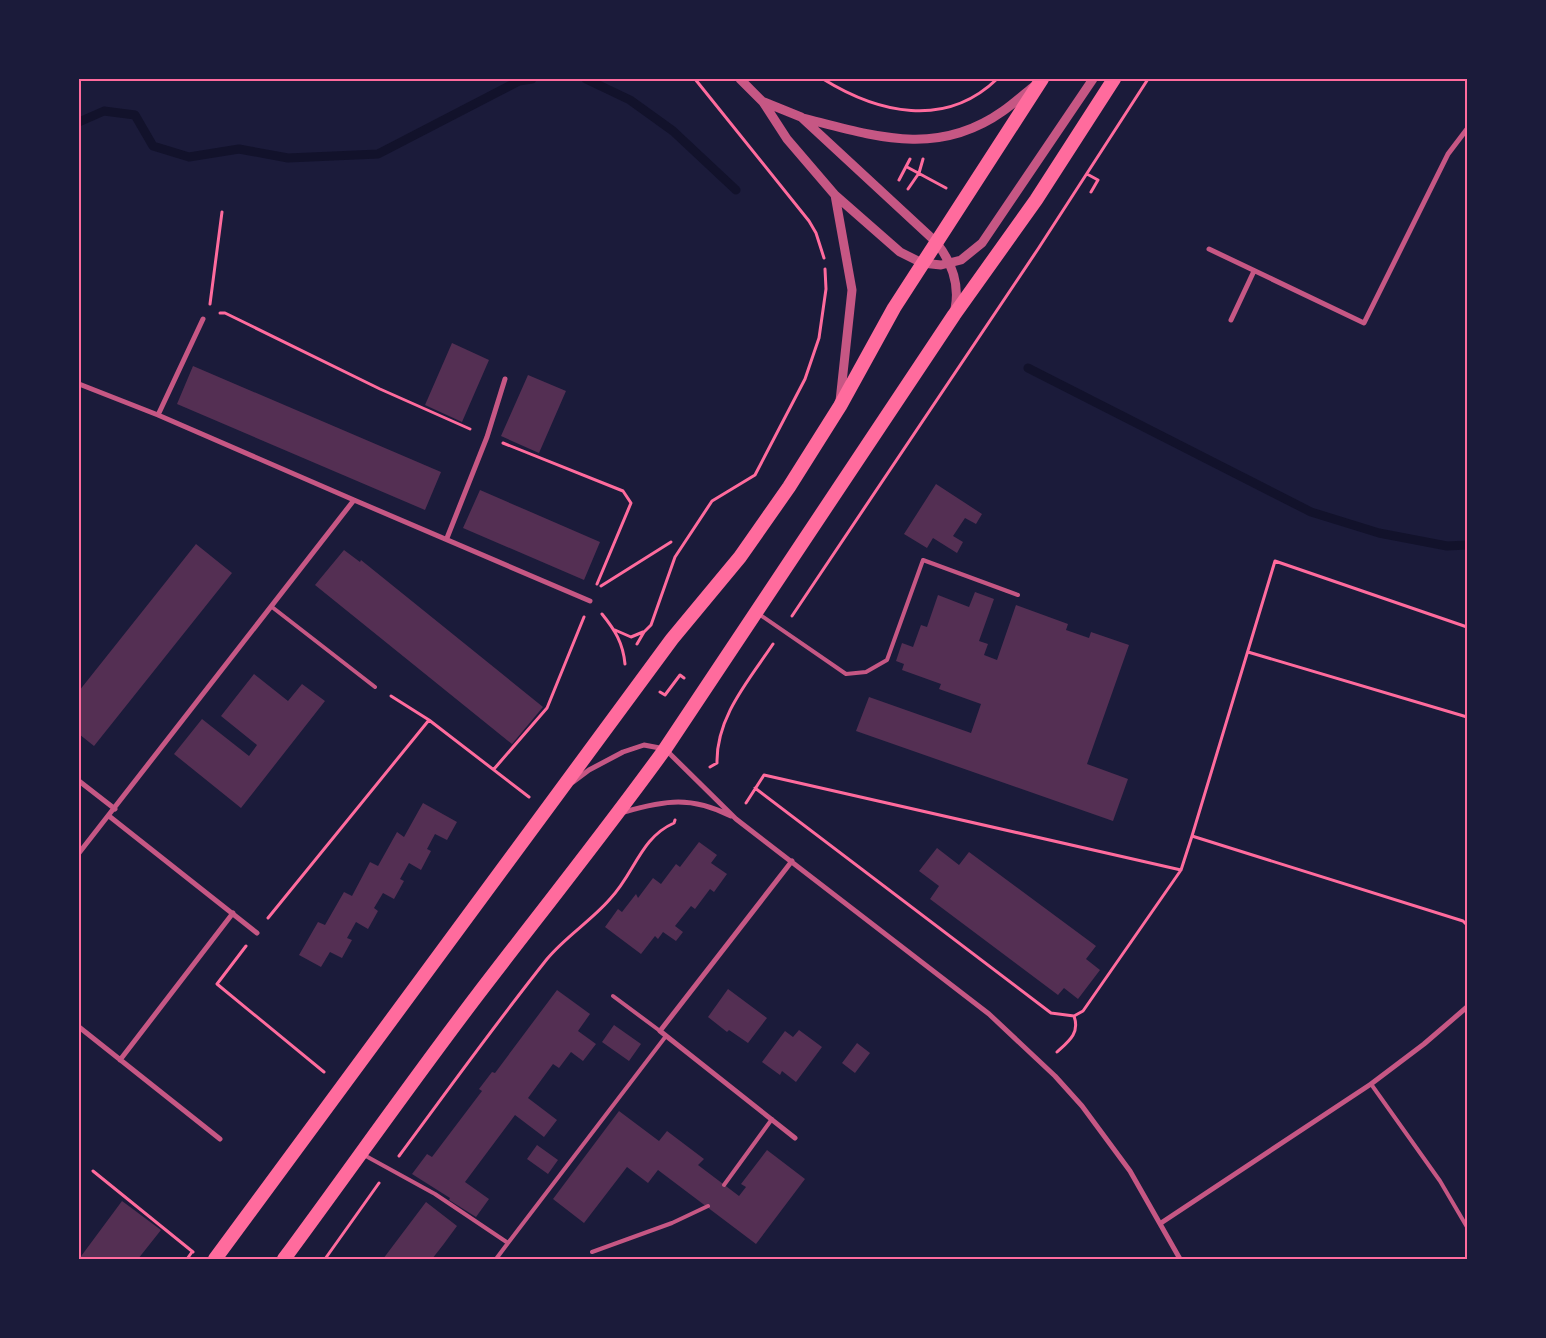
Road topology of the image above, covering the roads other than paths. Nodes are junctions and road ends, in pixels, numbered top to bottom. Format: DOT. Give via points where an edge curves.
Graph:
graph roads {
  1 [pos="740,79"];
  2 [pos="1042,79"];
  3 [pos="1093,79"];
  4 [pos="1114,79"];
  5 [pos="763,102"];
  6 [pos="801,117"];
  7 [pos="1467,129"];
  8 [pos="835,195"];
  9 [pos="936,242"];
  10 [pos="1210,249"];
  11 [pos="922,263"];
  12 [pos="950,263"];
  13 [pos="1254,271"];
  14 [pos="954,316"];
  15 [pos="204,319"];
  16 [pos="1231,320"];
  17 [pos="505,378"];
  18 [pos="79,384"];
  19 [pos="840,406"];
  20 [pos="158,415"];
  21 [pos="354,500"];
  22 [pos="447,538"];
  23 [pos="1018,594"];
  24 [pos="590,601"];
  25 [pos="272,607"];
  26 [pos="757,612"];
  27 [pos="375,687"];
  28 [pos="665,749"];
  29 [pos="79,781"];
  30 [pos="561,792"];
  31 [pos="115,809"];
  32 [pos="619,813"];
  33 [pos="109,816"];
  34 [pos="736,819"];
  35 [pos="79,853"];
  36 [pos="792,861"];
  37 [pos="233,913"];
  38 [pos="256,932"];
  39 [pos="613,996"];
  40 [pos="1467,1007"];
  41 [pos="79,1027"];
  42 [pos="660,1031"];
  43 [pos="666,1036"];
  44 [pos="120,1060"];
  45 [pos="1371,1084"];
  46 [pos="772,1120"];
  47 [pos="795,1138"];
  48 [pos="220,1139"];
  49 [pos="360,1153"];
  50 [pos="724,1185"];
  51 [pos="708,1206"];
  52 [pos="1161,1223"];
  53 [pos="1467,1227"];
  54 [pos="508,1243"];
  55 [pos="592,1252"];
  56 [pos="215,1259"];
  57 [pos="284,1259"];
  58 [pos="496,1259"];
  59 [pos="1180,1259"];
  1 -- 5 [label="street"];
  2 -- 6 [label="street" via="1002,112 965,132 942,138 895,140"];
  2 -- 9 [label="highway"];
  3 -- 12 [label="street" via="982,243 961,260"];
  4 -- 14 [label="highway" via="1025,216"];
  5 -- 6 [label="street"];
  5 -- 8 [label="street" via="787,139"];
  6 -- 9 [label="street"];
  7 -- 13 [label="street" via="1448,154 1364,324"];
  8 -- 11 [label="street" via="900,252"];
  8 -- 19 [label="street" via="852,290"];
  9 -- 11 [label="highway"];
  9 -- 12 [label="street"];
  10 -- 13 [label="street"];
  11 -- 12 [label="street"];
  11 -- 19 [label="highway"];
  12 -- 14 [label="street" via="956,285"];
  13 -- 16 [label="street"];
  14 -- 26 [label="highway"];
  15 -- 20 [label="street"];
  17 -- 22 [label="street"];
  18 -- 20 [label="street"];
  19 -- 30 [label="highway" via="740,557 672,639"];
  20 -- 21 [label="street"];
  21 -- 22 [label="street"];
  21 -- 25 [label="street"];
  22 -- 24 [label="street"];
  23 -- 26 [label="lane" via="923,560 887,660 866,672 846,674"];
  25 -- 27 [label="lane"];
  25 -- 31 [label="street"];
  26 -- 28 [label="highway"];
  28 -- 30 [label="street" via="644,745 623,752 589,770"];
  28 -- 32 [label="highway"];
  28 -- 34 [label="street"];
  29 -- 31 [label="street"];
  30 -- 56 [label="highway"];
  31 -- 33 [label="street"];
  32 -- 34 [label="street" via="651,804 679,801 715,808"];
  32 -- 49 [label="highway" via="479,992"];
  33 -- 35 [label="street"];
  33 -- 37 [label="street"];
  34 -- 36 [label="street"];
  36 -- 42 [label="street"];
  36 -- 52 [label="street" via="989,1014 1044,1065 1107,1139"];
  37 -- 38 [label="street"];
  37 -- 44 [label="street"];
  39 -- 42 [label="lane"];
  40 -- 45 [label="street"];
  41 -- 44 [label="street"];
  42 -- 43 [label="street"];
  43 -- 46 [label="street"];
  43 -- 54 [label="lane"];
  44 -- 48 [label="street"];
  45 -- 52 [label="street"];
  45 -- 53 [label="lane" via="1440,1181"];
  46 -- 47 [label="street"];
  46 -- 50 [label="lane"];
  49 -- 54 [label="lane" via="435,1194"];
  49 -- 57 [label="highway"];
  51 -- 55 [label="lane" via="672,1223"];
  52 -- 59 [label="street"];
  54 -- 58 [label="lane"];
}
